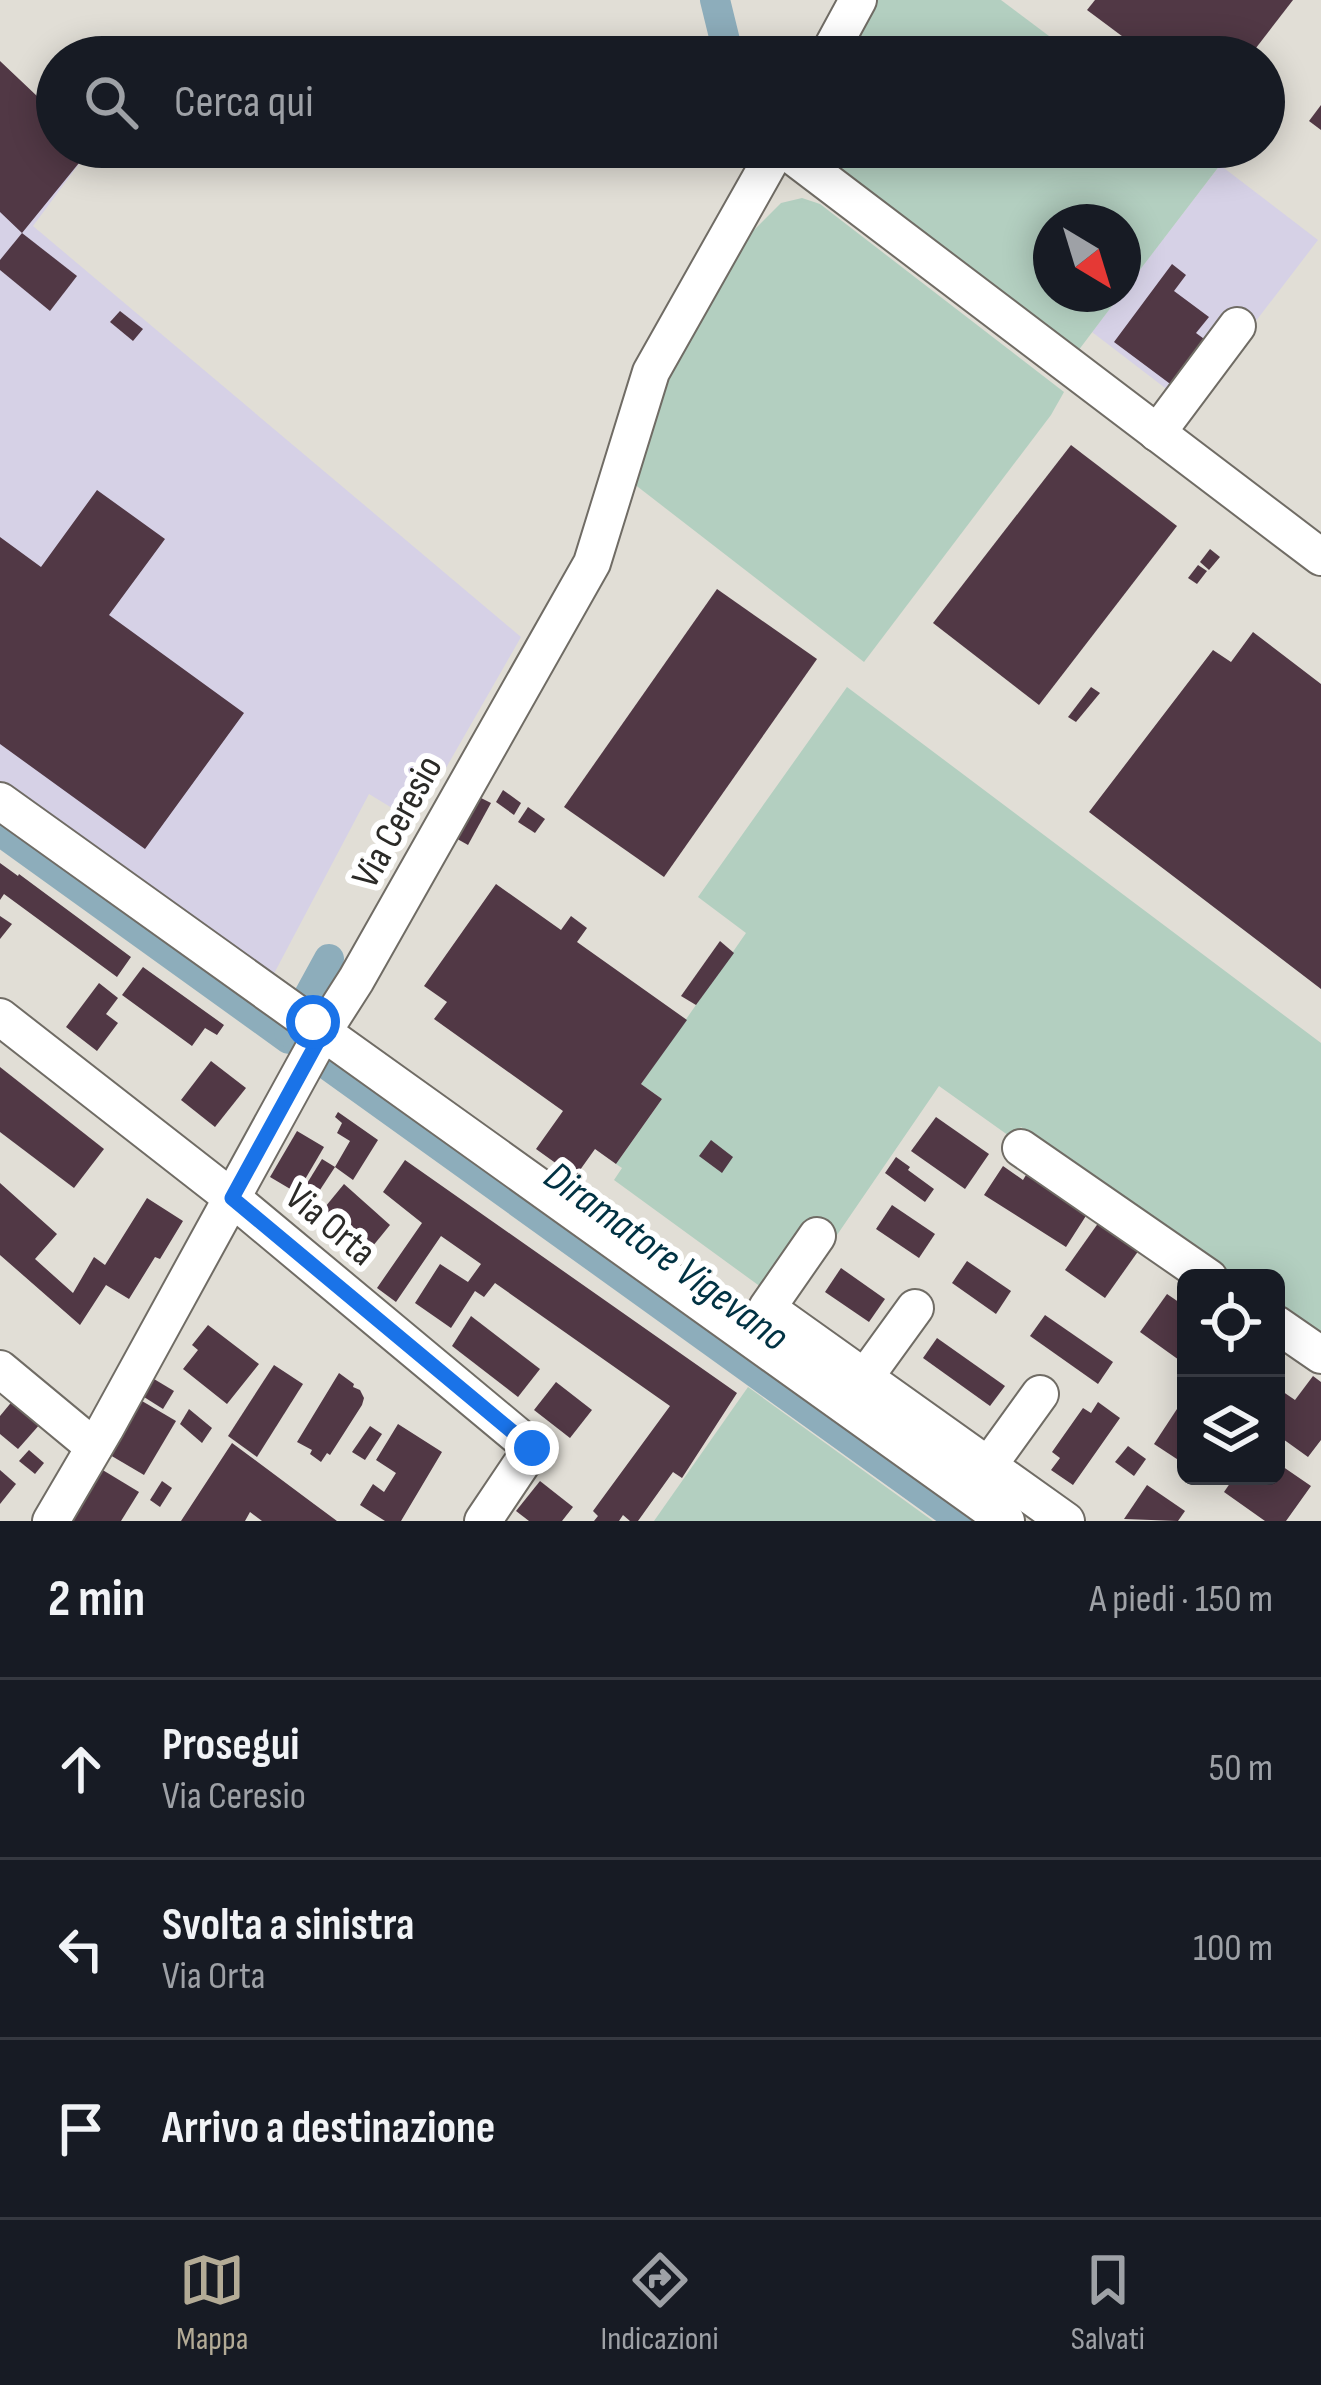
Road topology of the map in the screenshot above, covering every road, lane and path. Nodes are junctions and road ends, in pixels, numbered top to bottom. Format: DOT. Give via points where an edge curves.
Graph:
graph roads {
  1 [pos="859,0"];
  2 [pos="839,36"];
  3 [pos="768,168"];
  4 [pos="808,168"];
  5 [pos="1237,326"];
  6 [pos="1157,433"];
  7 [pos="1321,557"];
  8 [pos="0,801"];
  9 [pos="0,1017"];
  10 [pos="308,1018"];
  11 [pos="1021,1148"];
  12 [pos="232,1198"];
  13 [pos="818,1236"];
  14 [pos="1197,1269"];
  15 [pos="915,1308"];
  16 [pos="1285,1330"];
  17 [pos="1321,1355"];
  18 [pos="0,1369"];
  19 [pos="865,1377"];
  20 [pos="1040,1394"];
  21 [pos="94,1447"];
  22 [pos="988,1466"];
  23 [pos="51,1521"];
  24 [pos="483,1521"];
  25 [pos="1006,1521"];
  26 [pos="1066,1521"];
  1 -- 2 [label="street"];
  3 -- 10 [label="street, Via Ceresio" via="651,372 592,563 356,980"];
  4 -- 6 [label="street"];
  5 -- 6 [label="street"];
  6 -- 7 [label="street"];
  8 -- 10 [label="street"];
  9 -- 12 [label="street, Via Orta"];
  10 -- 12 [label="street, Via Ceresio"];
  10 -- 25 [label="street"];
  11 -- 14 [label="street"];
  12 -- 21 [label="street, Via Ceresio"];
  12 -- 24 [label="street, Via Orta" via="532,1448"];
  13 -- 19 [label="street" via="767,1308"];
  15 -- 19 [label="street"];
  16 -- 17 [label="street"];
  18 -- 21 [label="street"];
  19 -- 22 [label="street"];
  20 -- 22 [label="street"];
  21 -- 23 [label="street, Via Ceresio"];
  22 -- 26 [label="street"];
}
